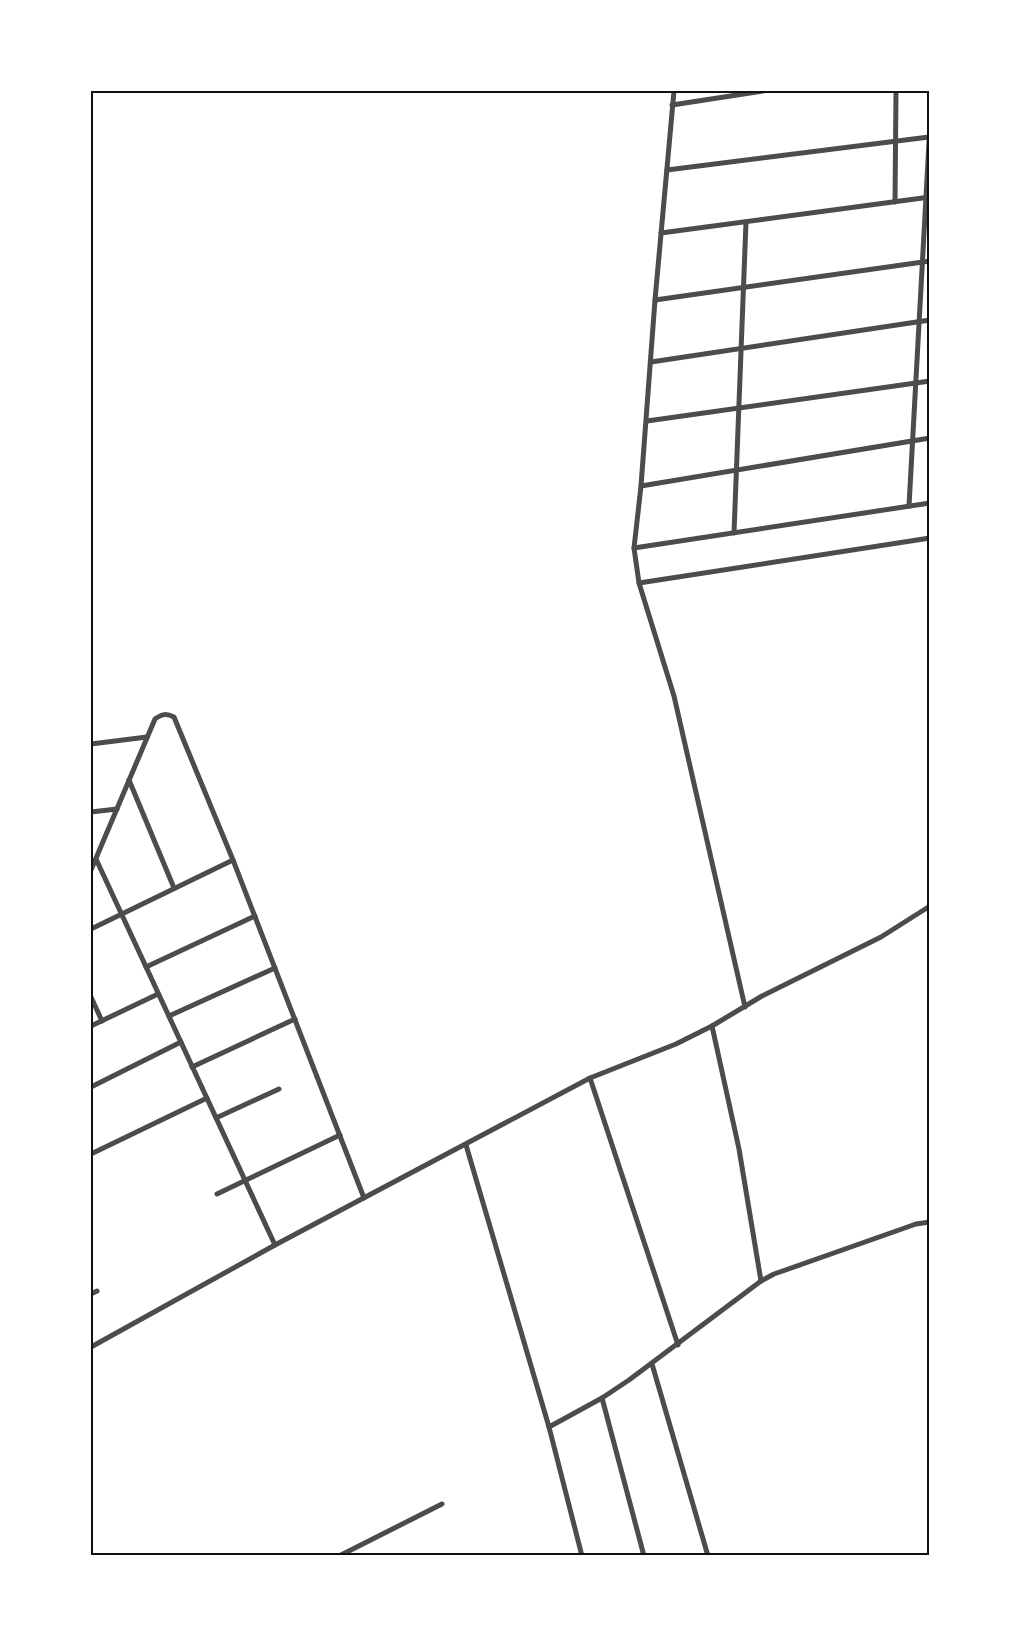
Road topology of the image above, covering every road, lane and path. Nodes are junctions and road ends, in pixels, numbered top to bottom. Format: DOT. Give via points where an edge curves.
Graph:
graph roads {
  1 [pos="674,91"];
  2 [pos="763,91"];
  3 [pos="896,91"];
  4 [pos="672,105"];
  5 [pos="930,124"];
  6 [pos="929,137"];
  7 [pos="895,142"];
  8 [pos="667,170"];
  9 [pos="928,198"];
  10 [pos="895,202"];
  11 [pos="746,222"];
  12 [pos="661,233"];
  13 [pos="930,261"];
  14 [pos="922,262"];
  15 [pos="743,288"];
  16 [pos="655,300"];
  17 [pos="930,320"];
  18 [pos="919,321"];
  19 [pos="741,349"];
  20 [pos="651,362"];
  21 [pos="930,380"];
  22 [pos="915,383"];
  23 [pos="739,408"];
  24 [pos="647,421"];
  25 [pos="930,438"];
  26 [pos="912,441"];
  27 [pos="737,470"];
  28 [pos="641,486"];
  29 [pos="930,503"];
  30 [pos="909,506"];
  31 [pos="734,533"];
  32 [pos="930,538"];
  33 [pos="634,548"];
  34 [pos="639,583"];
  35 [pos="147,737"];
  36 [pos="91,744"];
  37 [pos="129,780"];
  38 [pos="117,808"];
  39 [pos="91,812"];
  40 [pos="96,860"];
  41 [pos="233,860"];
  42 [pos="91,870"];
  43 [pos="174,888"];
  44 [pos="930,906"];
  45 [pos="121,914"];
  46 [pos="255,916"];
  47 [pos="91,929"];
  48 [pos="146,967"];
  49 [pos="275,968"];
  50 [pos="158,994"];
  51 [pos="91,997"];
  52 [pos="745,1007"];
  53 [pos="168,1016"];
  54 [pos="295,1019"];
  55 [pos="102,1021"];
  56 [pos="91,1026"];
  57 [pos="712,1026"];
  58 [pos="181,1042"];
  59 [pos="192,1067"];
  60 [pos="590,1078"];
  61 [pos="91,1087"];
  62 [pos="279,1089"];
  63 [pos="207,1098"];
  64 [pos="216,1118"];
  65 [pos="340,1135"];
  66 [pos="466,1145"];
  67 [pos="93,1153"];
  68 [pos="245,1180"];
  69 [pos="217,1194"];
  70 [pos="364,1198"];
  71 [pos="930,1222"];
  72 [pos="276,1245"];
  73 [pos="761,1282"];
  74 [pos="678,1345"];
  75 [pos="91,1347"];
  76 [pos="652,1364"];
  77 [pos="602,1398"];
  78 [pos="548,1427"];
  79 [pos="442,1504"];
  80 [pos="339,1556"];
  81 [pos="582,1556"];
  82 [pos="644,1556"];
  83 [pos="708,1556"];
  1 -- 4 [label="street"];
  2 -- 4 [label="street"];
  3 -- 7 [label="street"];
  4 -- 8 [label="street"];
  5 -- 6 [label="street"];
  6 -- 7 [label="street"];
  6 -- 9 [label="street"];
  7 -- 8 [label="street"];
  7 -- 10 [label="street"];
  8 -- 12 [label="street"];
  9 -- 10 [label="street"];
  9 -- 14 [label="street"];
  10 -- 11 [label="street"];
  11 -- 12 [label="street"];
  11 -- 15 [label="street"];
  12 -- 16 [label="street"];
  13 -- 14 [label="street"];
  14 -- 15 [label="street"];
  14 -- 18 [label="street"];
  15 -- 16 [label="street"];
  15 -- 19 [label="street"];
  16 -- 20 [label="street"];
  17 -- 18 [label="street"];
  18 -- 19 [label="street"];
  18 -- 22 [label="street"];
  19 -- 20 [label="street"];
  19 -- 23 [label="street"];
  20 -- 24 [label="street"];
  21 -- 22 [label="street"];
  22 -- 23 [label="street"];
  22 -- 26 [label="street"];
  23 -- 24 [label="street"];
  23 -- 27 [label="street"];
  24 -- 28 [label="street"];
  25 -- 26 [label="street"];
  26 -- 27 [label="street"];
  26 -- 30 [label="street"];
  27 -- 28 [label="street"];
  27 -- 31 [label="street"];
  28 -- 33 [label="street"];
  29 -- 30 [label="street"];
  30 -- 31 [label="street"];
  31 -- 33 [label="street"];
  32 -- 34 [label="street"];
  33 -- 34 [label="street"];
  34 -- 52 [label="street" via="674,696"];
  35 -- 36 [label="street"];
  35 -- 37 [label="street"];
  35 -- 41 [label="street" via="155,719 161,714 174,717"];
  37 -- 38 [label="street"];
  37 -- 43 [label="street"];
  38 -- 39 [label="street"];
  38 -- 40 [label="street"];
  40 -- 42 [label="street"];
  40 -- 45 [label="street"];
  41 -- 43 [label="street"];
  41 -- 46 [label="street"];
  43 -- 45 [label="street"];
  44 -- 52 [label="street" via="881,937"];
  45 -- 47 [label="street"];
  45 -- 48 [label="street"];
  46 -- 48 [label="street"];
  46 -- 49 [label="street"];
  48 -- 50 [label="street"];
  49 -- 53 [label="street"];
  49 -- 54 [label="street"];
  50 -- 53 [label="street"];
  50 -- 55 [label="street"];
  51 -- 55 [label="street"];
  52 -- 57 [label="street"];
  53 -- 58 [label="street"];
  54 -- 59 [label="street"];
  54 -- 65 [label="street"];
  55 -- 56 [label="street"];
  57 -- 60 [label="street"];
  57 -- 73 [label="street" via="739,1150"];
  58 -- 59 [label="street"];
  58 -- 61 [label="street"];
  59 -- 63 [label="street"];
  60 -- 66 [label="street"];
  60 -- 74 [label="street"];
  62 -- 64 [label="street"];
  63 -- 64 [label="street"];
  63 -- 67 [label="street"];
  64 -- 68 [label="street"];
  65 -- 68 [label="street"];
  65 -- 70 [label="street"];
  66 -- 70 [label="street"];
  66 -- 78 [label="street"];
  68 -- 69 [label="street"];
  68 -- 72 [label="street"];
  70 -- 72 [label="street"];
  71 -- 73 [label="street" via="826,1255"];
  72 -- 75 [label="street"];
  73 -- 74 [label="street"];
  74 -- 76 [label="street"];
  76 -- 77 [label="street"];
  76 -- 83 [label="street"];
  77 -- 78 [label="street"];
  77 -- 82 [label="street"];
  78 -- 81 [label="street"];
  79 -- 80 [label="street"];
}
